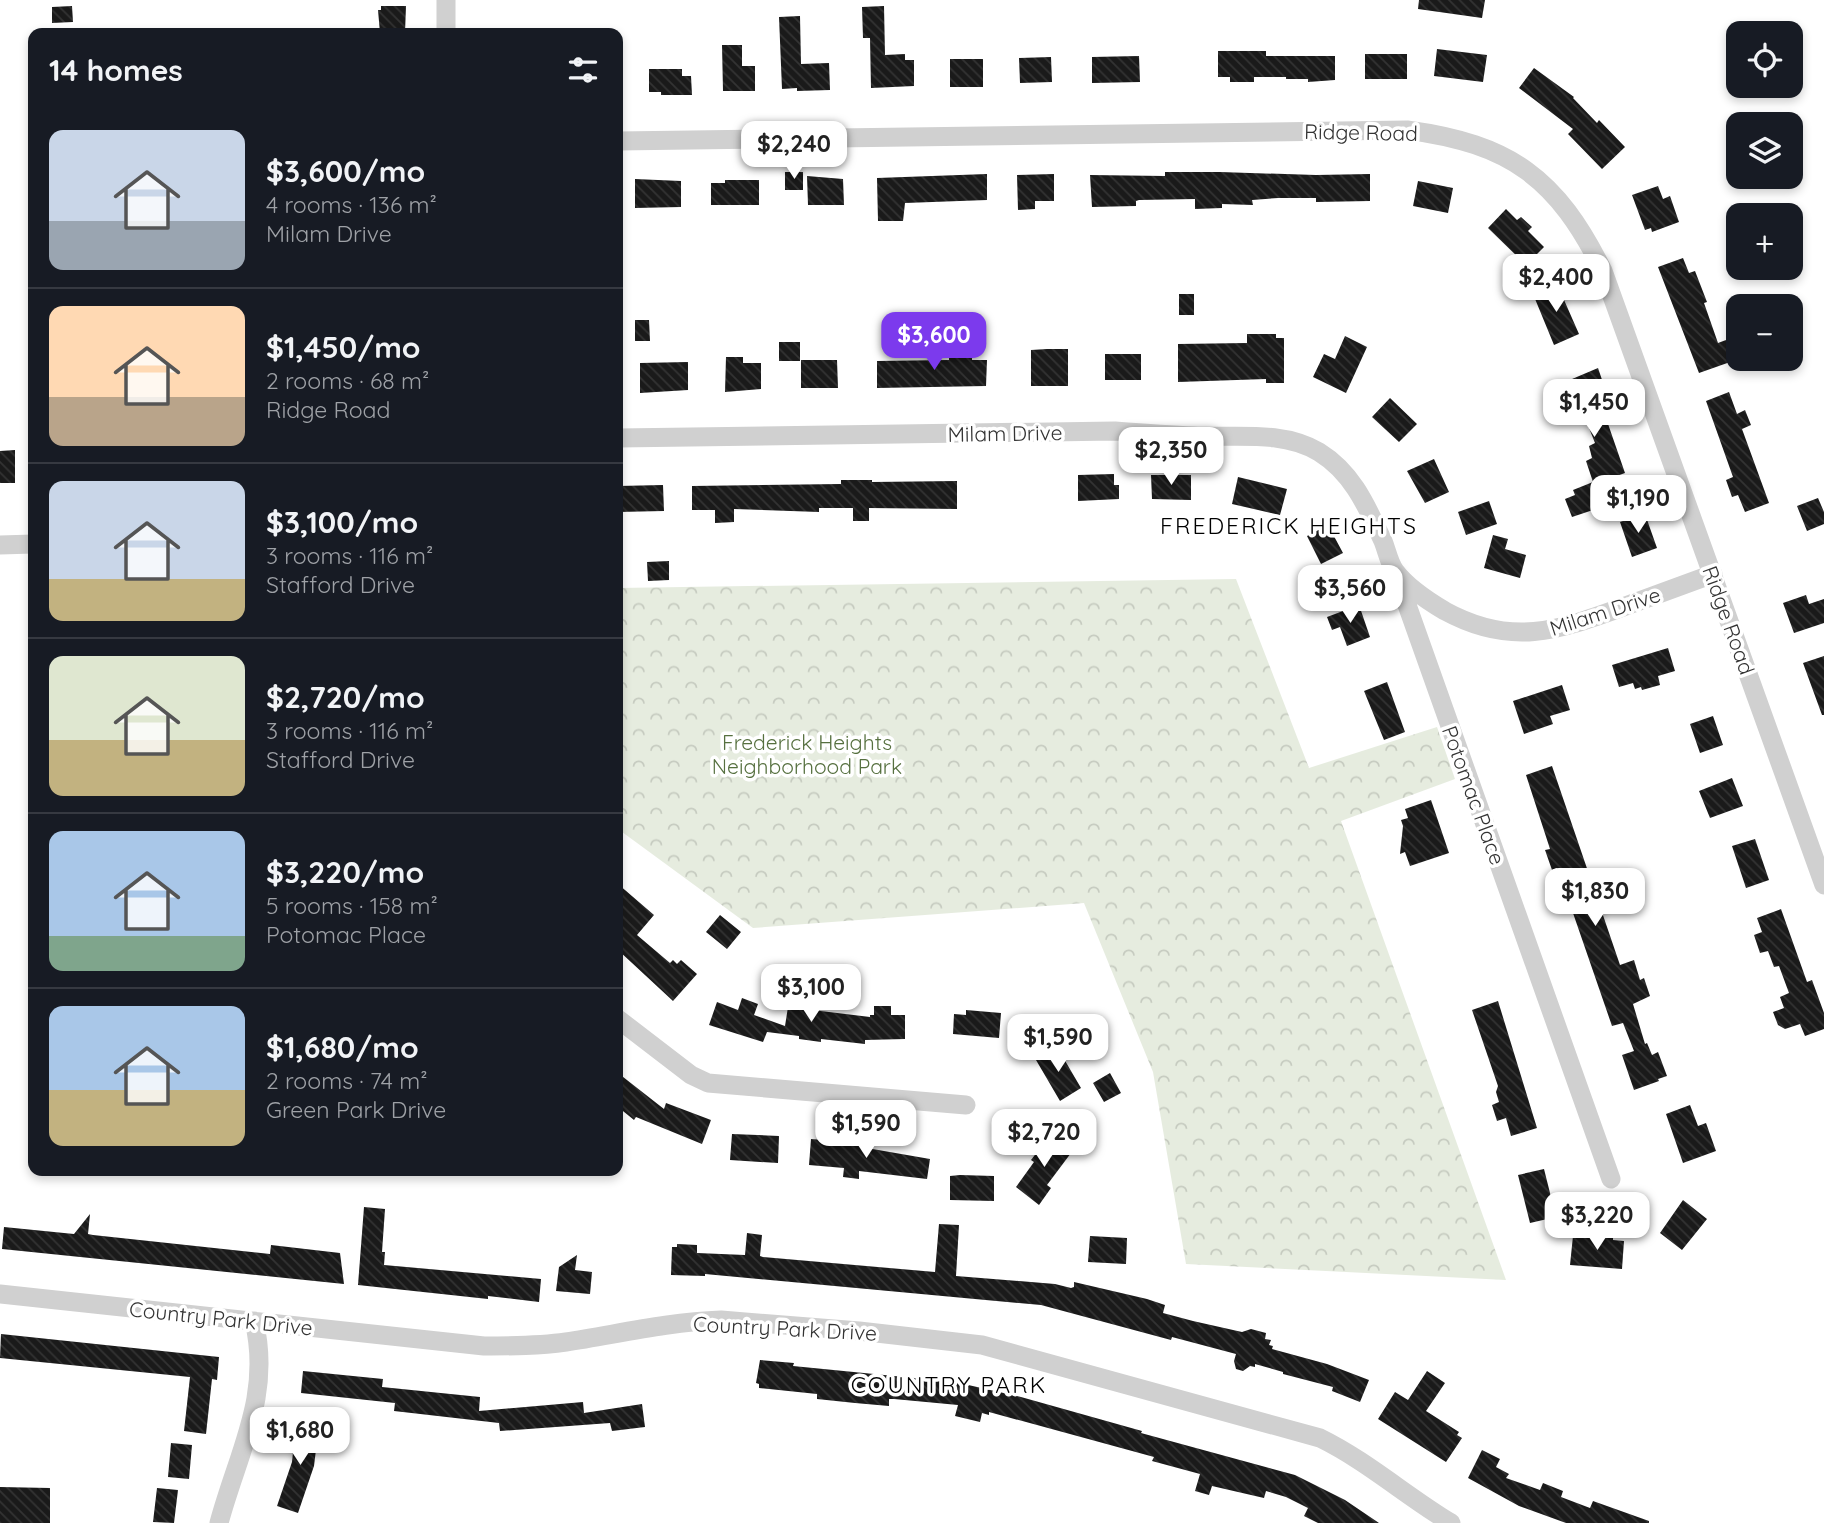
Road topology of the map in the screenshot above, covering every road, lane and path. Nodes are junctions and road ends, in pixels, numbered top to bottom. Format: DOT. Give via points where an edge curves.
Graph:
graph roads {
  1 [pos="446,0"];
  2 [pos="446,28"];
  3 [pos="623,141"];
  4 [pos="623,438"];
  5 [pos="28,544"];
  6 [pos="0,545"];
  7 [pos="1394,570"];
  8 [pos="1713,574"];
  9 [pos="1824,885"];
  10 [pos="623,1023"];
  11 [pos="966,1105"];
  12 [pos="1611,1179"];
  13 [pos="0,1294"];
  14 [pos="254,1321"];
  15 [pos="219,1523"];
  16 [pos="1451,1523"];
  1 -- 2 [label="street"];
  3 -- 8 [label="street, Ridge Road" via="1408,131 1471,143 1545,184 1587,239 1603,271"];
  4 -- 7 [label="street, Milam Drive" via="1115,431 1276,437 1318,451 1349,477"];
  5 -- 6 [label="street"];
  7 -- 8 [label="street, Milam Drive" via="1436,606 1462,620 1518,632 1567,627"];
  7 -- 12 [label="street, Potomac Place"];
  8 -- 9 [label="street, Ridge Road"];
  10 -- 11 [label="street" via="682,1069 708,1083"];
  13 -- 14 [label="street, Country Park Drive"];
  14 -- 15 [label="street" via="261,1363 259,1388"];
  14 -- 16 [label="street, Country Park Drive" via="484,1346 564,1342 721,1320 962,1342 1320,1438 1359,1458"];
}
